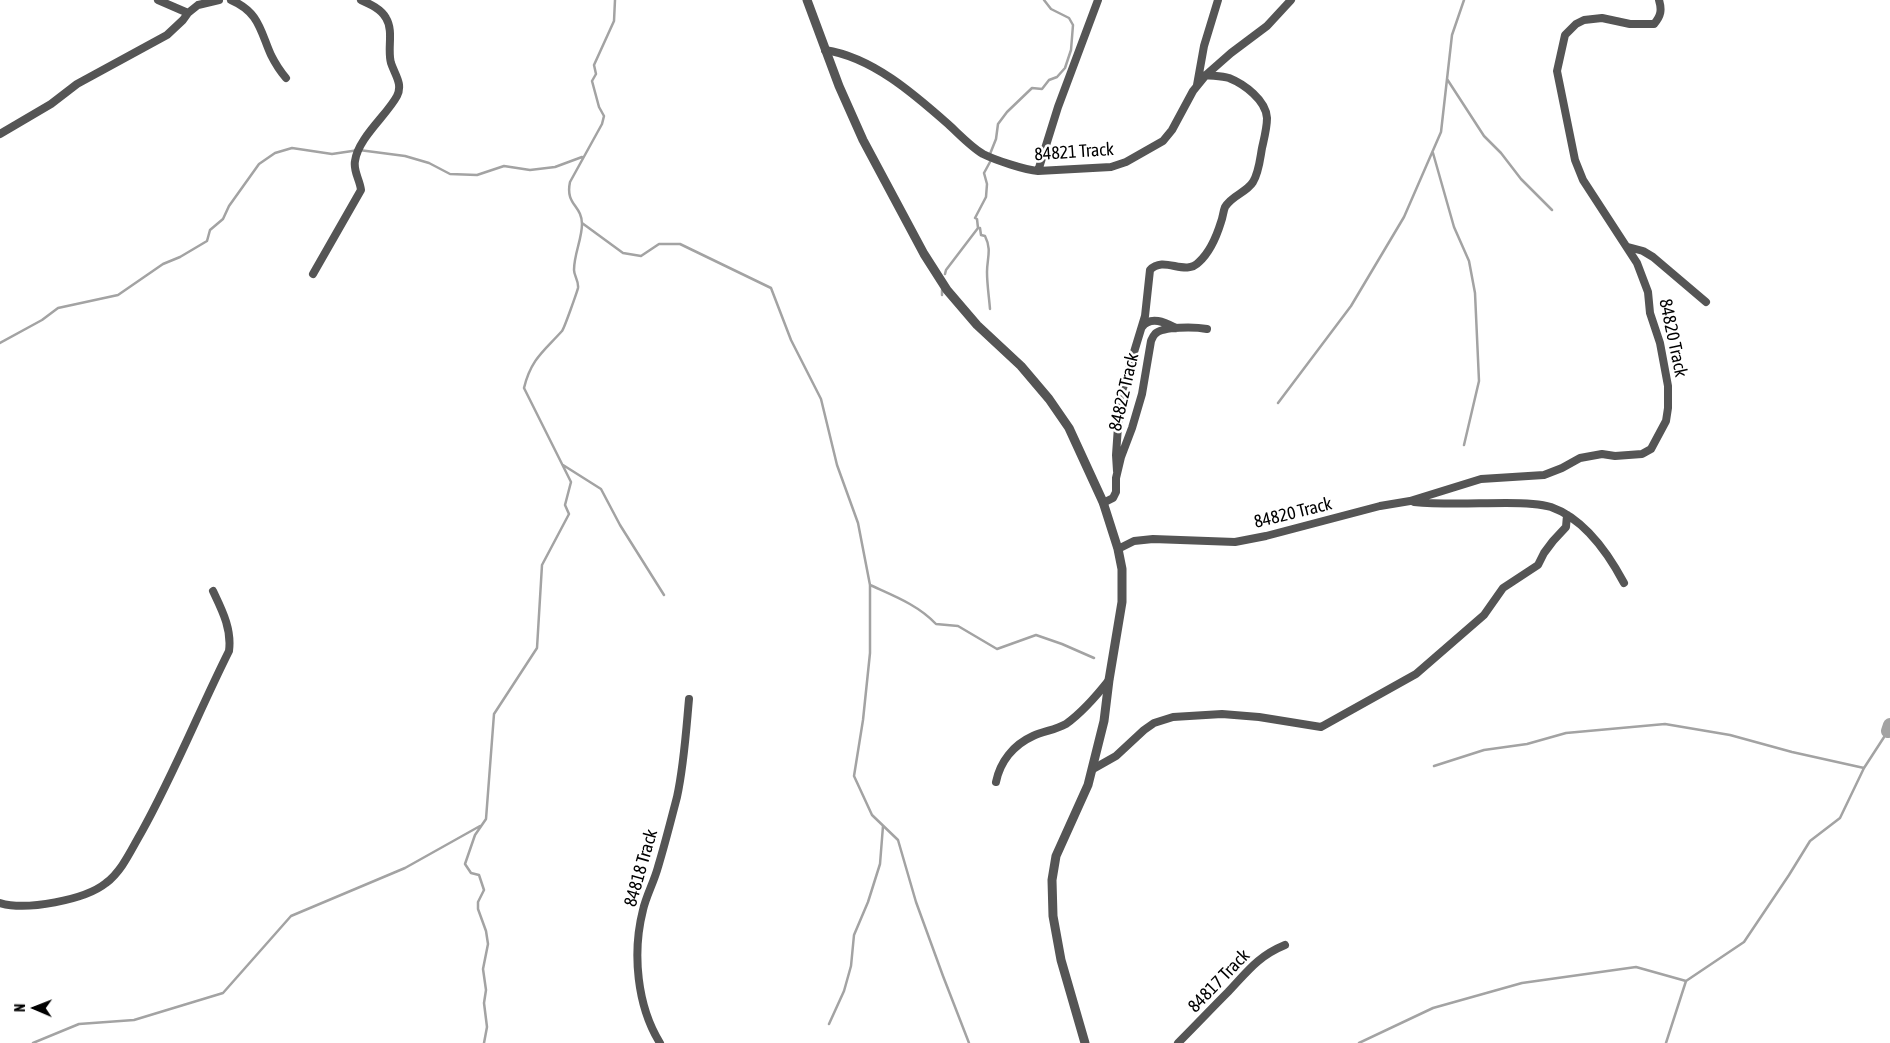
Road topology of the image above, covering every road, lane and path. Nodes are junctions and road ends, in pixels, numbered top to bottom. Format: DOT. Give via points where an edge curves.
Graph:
graph roads {
  1 [pos="158,0"];
  2 [pos="218,0"];
  3 [pos="231,0"];
  4 [pos="361,0"];
  5 [pos="807,0"];
  6 [pos="1098,0"];
  7 [pos="1218,0"];
  8 [pos="1291,0"];
  9 [pos="1659,0"];
  10 [pos="188,13"];
  11 [pos="825,50"];
  12 [pos="1206,75"];
  13 [pos="286,78"];
  14 [pos="1197,86"];
  15 [pos="0,134"];
  16 [pos="1038,171"];
  17 [pos="1628,247"];
  18 [pos="314,274"];
  19 [pos="1706,302"];
  20 [pos="1142,328"];
  21 [pos="1176,328"];
  22 [pos="1207,329"];
  23 [pos="1117,471"];
  24 [pos="1410,501"];
  25 [pos="1104,503"];
  26 [pos="1567,515"];
  27 [pos="1118,549"];
  28 [pos="1624,583"];
  29 [pos="213,591"];
  30 [pos="1109,680"];
  31 [pos="689,699"];
  32 [pos="1093,769"];
  33 [pos="996,782"];
  34 [pos="0,903"];
  35 [pos="1285,945"];
  36 [pos="660,1043"];
  37 [pos="1085,1043"];
  38 [pos="1178,1043"];
  1 -- 10 [label="street"];
  2 -- 10 [label="street" via="198,5"];
  3 -- 13 [label="street" via="256,20 271,56"];
  4 -- 18 [label="street" via="387,18 391,62 400,87 359,150 355,161 361,190"];
  5 -- 11 [label="street"];
  6 -- 16 [label="street"];
  7 -- 14 [label="street" via="1204,46"];
  8 -- 12 [label="street, 84821 Track" via="1267,26"];
  9 -- 17 [label="street, 84820 Track" via="1662,9 1654,24 1630,24 1602,18 1576,24 1565,35 1557,70 1578,167 1587,187"];
  10 -- 15 [label="street" via="167,35 77,84"];
  11 -- 16 [label="street, 84821 Track" via="848,55 880,72 934,112 981,153 1026,170"];
  11 -- 25 [label="street" via="864,140 924,254 947,290 977,325 1021,366 1050,399 1068,428"];
  12 -- 14 [label="street, 84821 Track"];
  12 -- 20 [label="street" via="1228,78 1244,86 1259,100 1267,120 1257,173 1249,187 1231,199 1225,208 1200,262 1185,268 1161,264 1150,270"];
  14 -- 16 [label="street, 84821 Track" via="1163,141 1126,162 1111,167"];
  17 -- 19 [label="street" via="1653,257"];
  17 -- 24 [label="street, 84820 Track" via="1644,278 1668,386 1666,421 1652,449 1642,454 1602,454 1580,458 1544,475 1481,479"];
  20 -- 21 [label="street" via="1154,320"];
  20 -- 23 [label="street" via="1120,398"];
  21 -- 22 [label="street, 84822 Track"];
  21 -- 23 [label="street, 84822 Track" via="1161,330 1151,341 1140,403"];
  23 -- 25 [label="street, 84822 Track" via="1116,492"];
  24 -- 26 [label="street" via="1539,504"];
  24 -- 27 [label="street, 84820 Track" via="1235,542 1153,539 1134,541"];
  25 -- 27 [label="street"];
  26 -- 28 [label="street" via="1578,522 1610,556"];
  26 -- 32 [label="street" via="1566,527 1548,547 1538,565 1503,588 1484,615 1416,674 1321,727 1222,714 1173,717 1154,723 1116,756"];
  27 -- 30 [label="street" via="1122,602"];
  29 -- 34 [label="street" via="228,627 229,651 173,771 126,860 107,883 90,892 35,905"];
  30 -- 32 [label="street"];
  30 -- 33 [label="street" via="1073,719 1016,746 998,771"];
  31 -- 36 [label="street, 84818 Track" via="683,770 658,868 643,911 638,947 642,1000"];
  32 -- 37 [label="street" via="1056,856 1052,880 1053,916 1060,960"];
  35 -- 38 [label="street, 84817 Track" via="1269,952 1250,967"];
}
